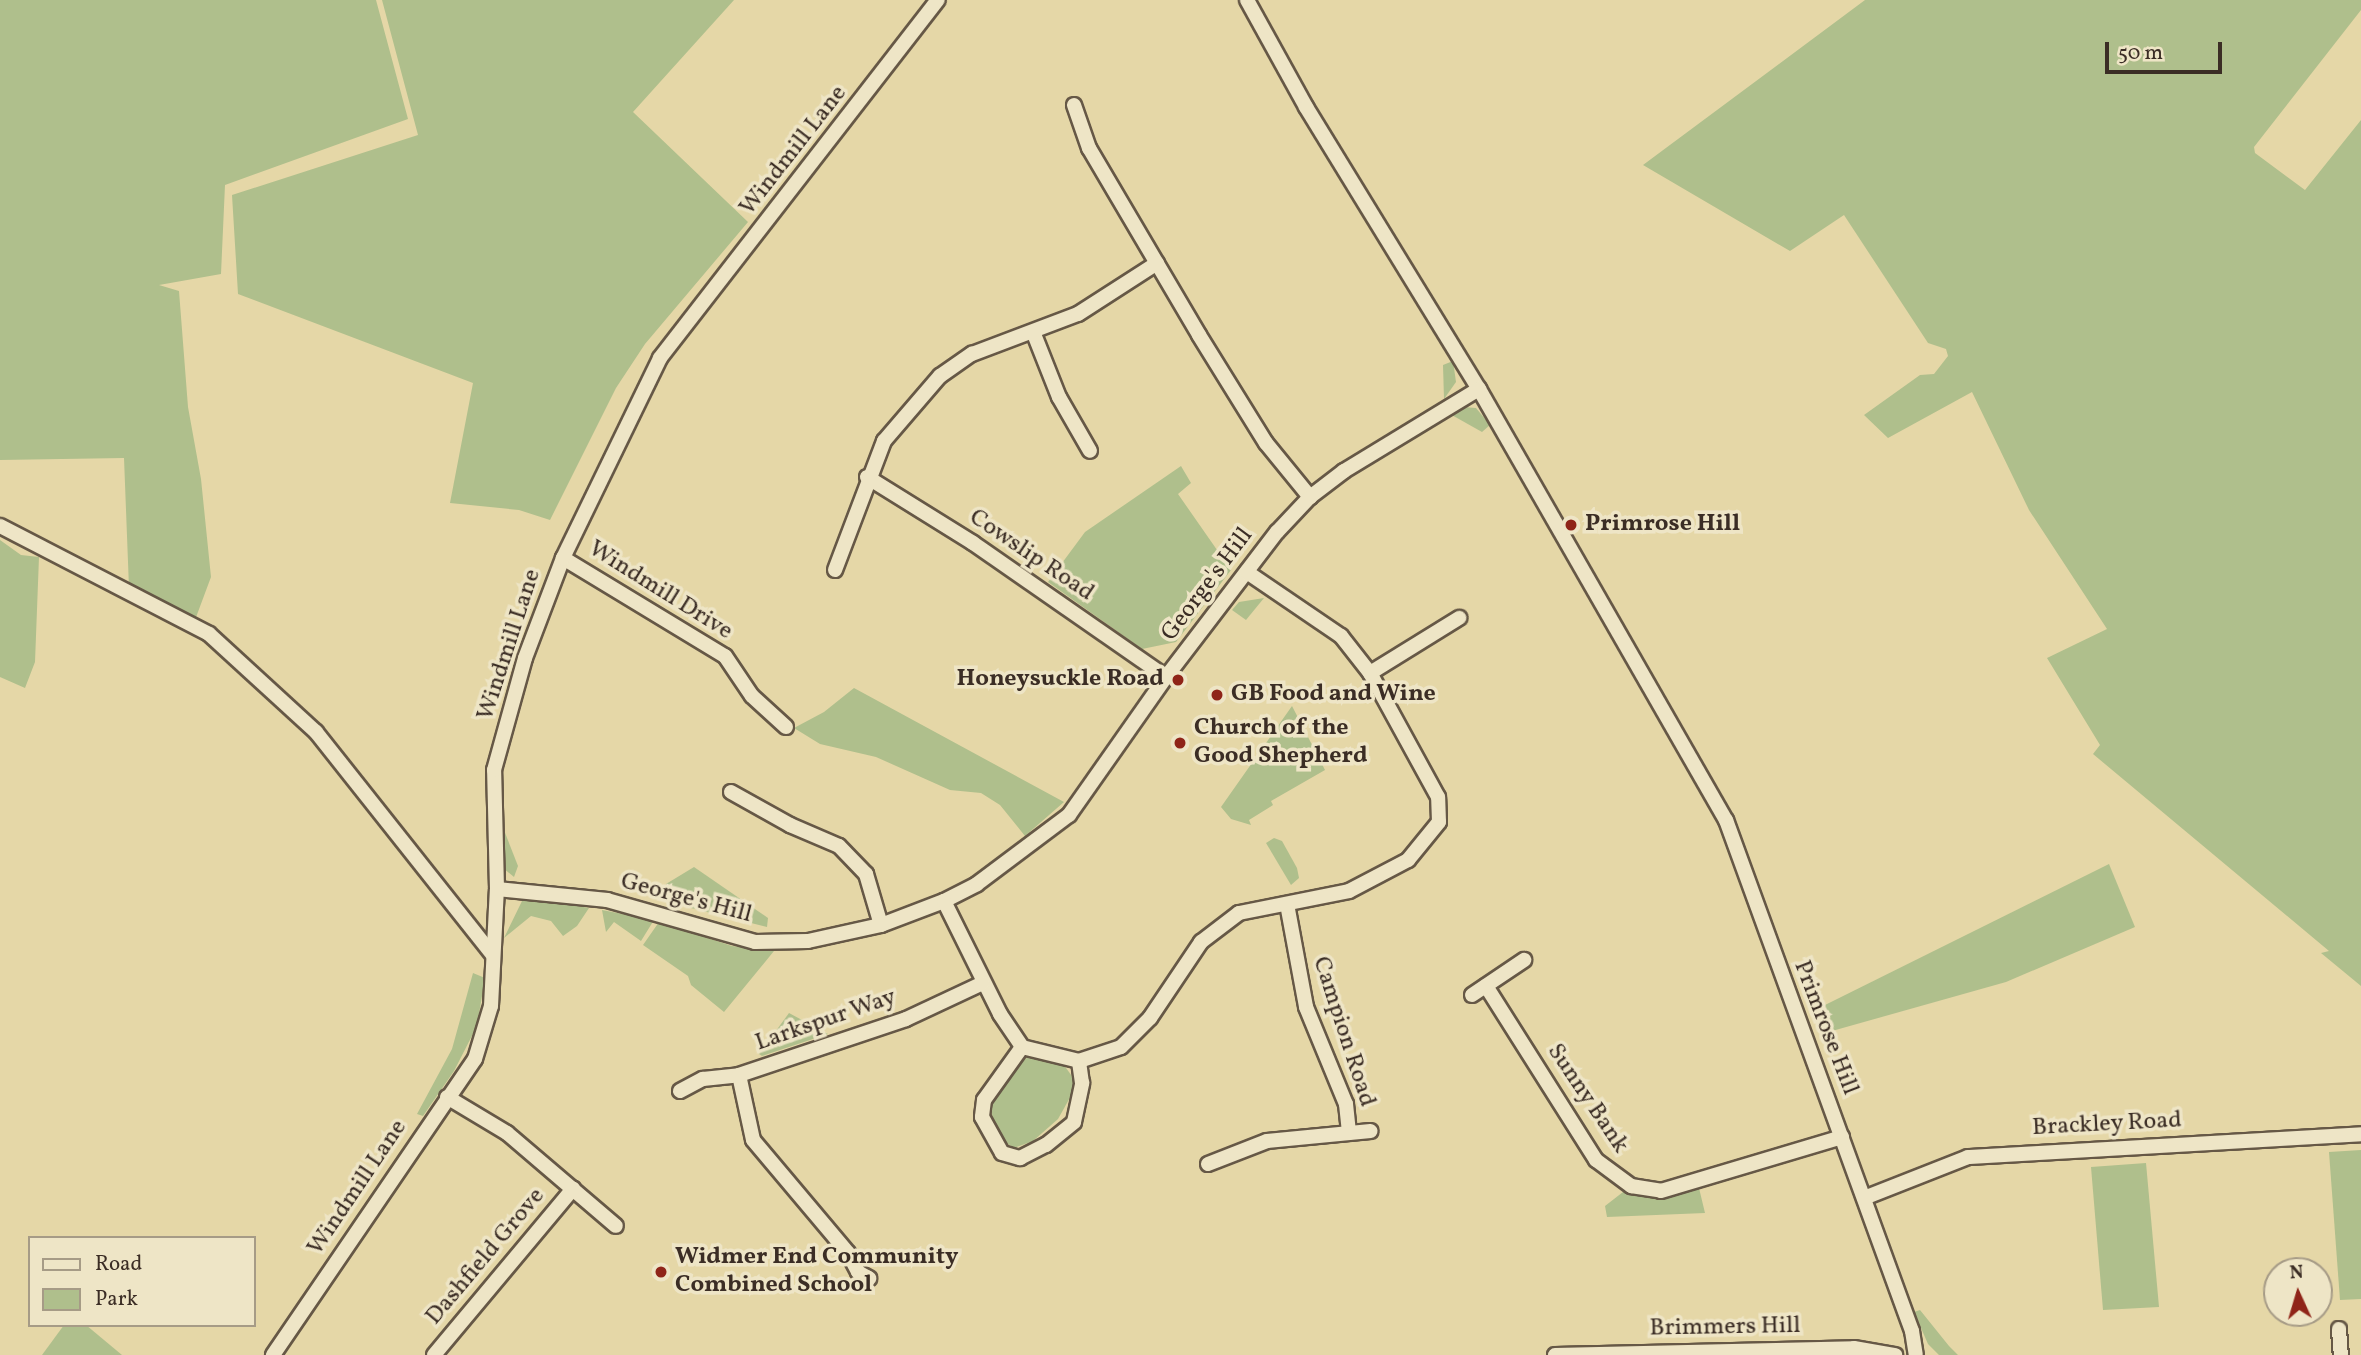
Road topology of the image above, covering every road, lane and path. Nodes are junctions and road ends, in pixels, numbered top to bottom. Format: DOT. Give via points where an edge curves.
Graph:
graph roads {
  1 [pos="937,0"];
  2 [pos="1247,0"];
  3 [pos="1074,105"];
  4 [pos="1157,263"];
  5 [pos="1034,334"];
  6 [pos="1479,389"];
  7 [pos="1090,451"];
  8 [pos="867,477"];
  9 [pos="1310,497"];
  10 [pos="0,526"];
  11 [pos="564,558"];
  12 [pos="835,570"];
  13 [pos="1247,572"];
  14 [pos="1459,618"];
  15 [pos="1370,673"];
  16 [pos="1167,677"];
  17 [pos="786,727"];
  18 [pos="731,792"];
  19 [pos="498,889"];
  20 [pos="944,901"];
  21 [pos="1287,904"];
  22 [pos="881,925"];
  23 [pos="492,954"];
  24 [pos="1524,960"];
  25 [pos="983,983"];
  26 [pos="1486,986"];
  27 [pos="1472,995"];
  28 [pos="1022,1047"];
  29 [pos="1079,1061"];
  30 [pos="739,1075"];
  31 [pos="680,1091"];
  32 [pos="447,1097"];
  33 [pos="1371,1132"];
  34 [pos="1349,1133"];
  35 [pos="2361,1134"];
  36 [pos="1842,1137"];
  37 [pos="1208,1164"];
  38 [pos="573,1189"];
  39 [pos="1864,1198"];
  40 [pos="616,1226"];
  41 [pos="869,1278"];
  42 [pos="2340,1329"];
  43 [pos="273,1355"];
  44 [pos="434,1355"];
  45 [pos="1555,1355"];
  46 [pos="1895,1355"];
  47 [pos="1916,1355"];
  48 [pos="2341,1355"];
  1 -- 11 [label="street, Windmill Lane" via="660,358"];
  2 -- 6 [label="street, Primrose Hill" via="1312,117"];
  3 -- 4 [label="street" via="1089,148"];
  4 -- 5 [label="street" via="1078,314"];
  4 -- 9 [label="street" via="1266,443"];
  5 -- 7 [label="street" via="1059,397"];
  5 -- 8 [label="street" via="972,354 940,376 884,441"];
  6 -- 9 [label="street, George's Hill" via="1344,471"];
  6 -- 36 [label="street, Primrose Hill" via="1726,820"];
  8 -- 12 [label="street"];
  8 -- 16 [label="street, Cowslip Road" via="973,543"];
  9 -- 13 [label="street, George's Hill"];
  10 -- 23 [label="street" via="209,634 316,732"];
  11 -- 17 [label="street, Windmill Drive" via="725,656 752,696"];
  11 -- 19 [label="street, Windmill Lane" via="525,657 494,771"];
  13 -- 15 [label="street" via="1341,636"];
  13 -- 16 [label="street, George's Hill"];
  14 -- 15 [label="street"];
  15 -- 21 [label="street" via="1438,797 1439,822 1408,860 1349,891"];
  16 -- 20 [label="street, George's Hill" via="1069,815 998,870"];
  18 -- 22 [label="street" via="839,846 866,874"];
  19 -- 22 [label="street, George's Hill" via="607,900 755,942 808,941"];
  19 -- 23 [label="street, Windmill Lane"];
  20 -- 22 [label="street, George's Hill"];
  20 -- 25 [label="street"];
  21 -- 29 [label="street" via="1240,913 1201,942 1150,1018 1121,1047"];
  21 -- 34 [label="street, Campion Road" via="1306,1007 1346,1104"];
  23 -- 32 [label="street, Windmill Lane" via="491,1006 475,1059"];
  24 -- 26 [label="street"];
  25 -- 28 [label="street"];
  25 -- 30 [label="street, Larkspur Way" via="905,1019"];
  26 -- 27 [label="street"];
  26 -- 36 [label="street, Sunny Bank" via="1596,1160 1631,1186 1661,1191"];
  28 -- 29 [label="street"];
  28 -- 29 [label="street" via="985,1100 982,1116 1002,1153 1020,1158 1074,1122 1082,1083"];
  30 -- 31 [label="street, Larkspur Way" via="703,1079"];
  30 -- 41 [label="street" via="753,1140 848,1252 858,1272"];
  32 -- 38 [label="street" via="507,1133"];
  32 -- 43 [label="street, Windmill Lane"];
  33 -- 34 [label="street, Campion Road"];
  34 -- 37 [label="street, Campion Road" via="1267,1141"];
  35 -- 39 [label="street, Brackley Road" via="1979,1156"];
  36 -- 39 [label="street, Primrose Hill"];
  38 -- 40 [label="street"];
  38 -- 44 [label="street, Dashfield Grove"];
  39 -- 47 [label="street, Primrose Hill"];
  42 -- 48 [label="street"];
  45 -- 46 [label="street, Brimmers Hill" via="1854,1348"];
}
